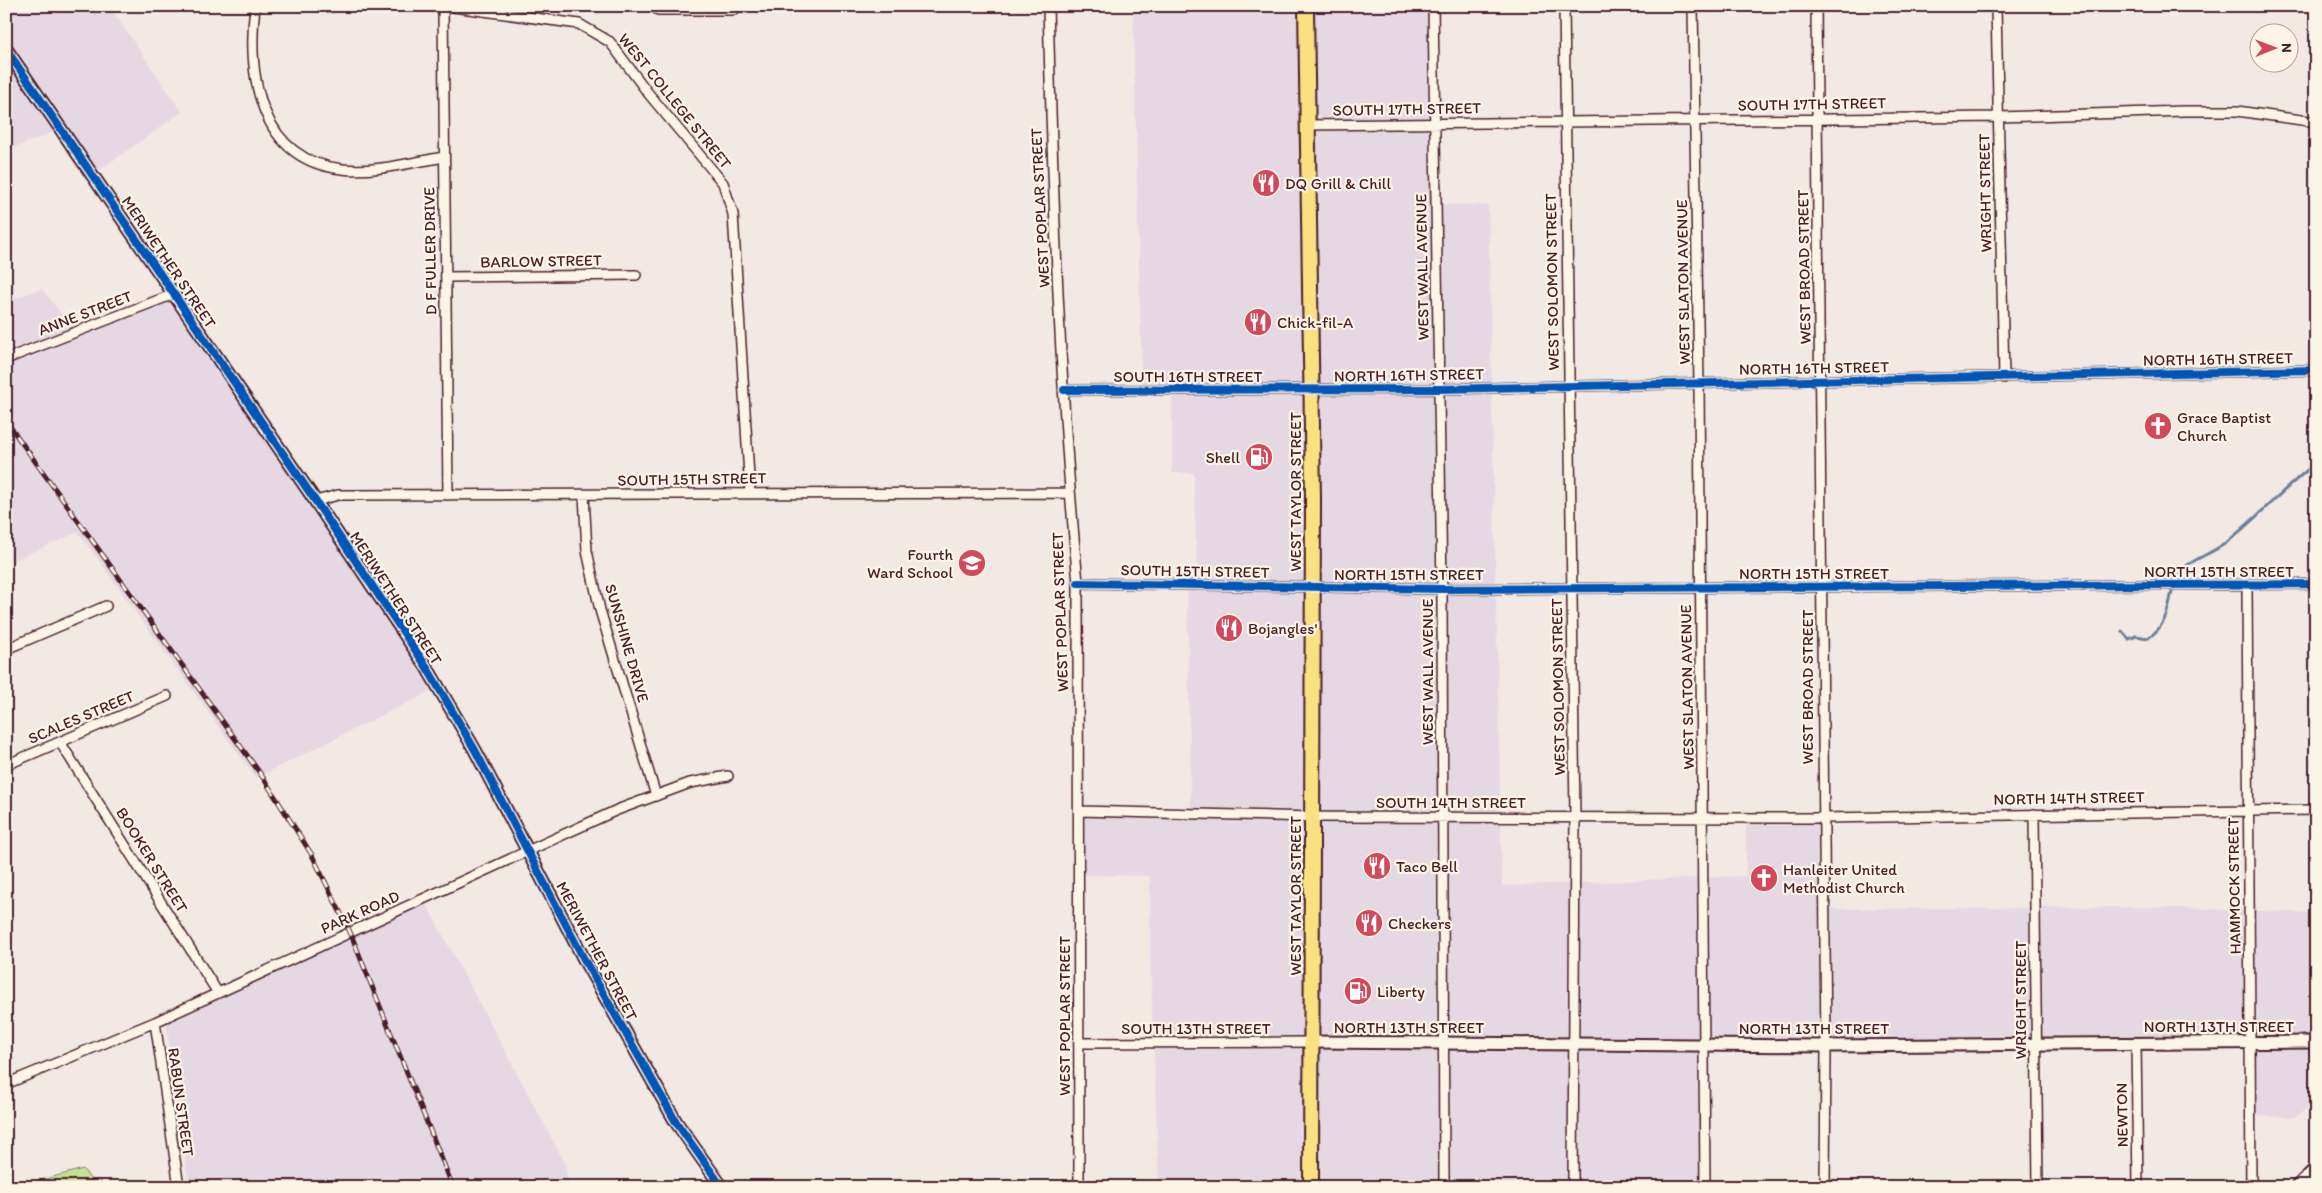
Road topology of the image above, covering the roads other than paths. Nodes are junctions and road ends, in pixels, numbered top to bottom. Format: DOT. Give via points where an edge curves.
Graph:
graph roads {
  1 [pos="255,6"];
  2 [pos="443,6"];
  3 [pos="446,6"];
  4 [pos="652,6"];
  5 [pos="740,6"];
  6 [pos="1048,6"];
  7 [pos="1306,6"];
  8 [pos="1433,6"];
  9 [pos="1564,6"];
  10 [pos="1693,6"];
  11 [pos="1816,6"];
  12 [pos="1996,6"];
  13 [pos="6,49"];
  14 [pos="1999,117"];
  15 [pos="1816,119"];
  16 [pos="1696,120"];
  17 [pos="1565,122"];
  18 [pos="2316,122"];
  19 [pos="1434,124"];
  20 [pos="1308,125"];
  21 [pos="444,157"];
  22 [pos="636,274"];
  23 [pos="446,277"];
  24 [pos="174,294"];
  25 [pos="6,359"];
  26 [pos="2316,370"];
  27 [pos="2004,378"];
  28 [pos="1820,382"];
  29 [pos="1699,385"];
  30 [pos="1569,387"];
  31 [pos="1440,389"];
  32 [pos="1064,390"];
  33 [pos="1312,390"];
  34 [pos="750,493"];
  35 [pos="1070,493"];
  36 [pos="448,495"];
  37 [pos="584,495"];
  38 [pos="316,501"];
  39 [pos="1078,583"];
  40 [pos="2316,584"];
  41 [pos="2247,585"];
  42 [pos="1313,586"];
  43 [pos="1821,586"];
  44 [pos="1572,587"];
  45 [pos="1701,587"];
  46 [pos="1442,589"];
  47 [pos="106,606"];
  48 [pos="6,649"];
  49 [pos="168,696"];
  50 [pos="60,742"];
  51 [pos="6,765"];
  52 [pos="728,776"];
  53 [pos="656,796"];
  54 [pos="2316,810"];
  55 [pos="1079,811"];
  56 [pos="2248,811"];
  57 [pos="2034,814"];
  58 [pos="1443,817"];
  59 [pos="1574,817"];
  60 [pos="1314,818"];
  61 [pos="1704,818"];
  62 [pos="1823,818"];
  63 [pos="529,852"];
  64 [pos="218,993"];
  65 [pos="155,1022"];
  66 [pos="1312,1042"];
  67 [pos="2251,1042"];
  68 [pos="2316,1042"];
  69 [pos="1080,1043"];
  70 [pos="2136,1043"];
  71 [pos="1443,1044"];
  72 [pos="1573,1044"];
  73 [pos="1706,1044"];
  74 [pos="2035,1044"];
  75 [pos="1826,1046"];
  76 [pos="6,1084"];
  77 [pos="2316,1169"];
  78 [pos="178,1187"];
  79 [pos="722,1187"];
  80 [pos="1079,1187"];
  81 [pos="1311,1187"];
  82 [pos="1444,1187"];
  83 [pos="1573,1187"];
  84 [pos="1705,1187"];
  85 [pos="1825,1187"];
  86 [pos="2038,1187"];
  87 [pos="2138,1187"];
  88 [pos="2251,1187"];
  89 [pos="2297,1187"];
  1 -- 21 [label="street" via="252,37 254,74 264,114 284,144 313,163 343,170"];
  2 -- 21 [label="street, D F FULLER DRIVE"];
  3 -- 34 [label="street, WEST COLLEGE STREET" via="579,24 610,42 723,183 733,214"];
  4 -- 5 [label="street" via="658,10 734,10"];
  6 -- 32 [label="street, WEST POPLAR STREET"];
  7 -- 20 [label="main road, WEST TAYLOR STREET"];
  8 -- 19 [label="street, WEST WALL AVENUE"];
  9 -- 17 [label="street, WEST SOLOMON STREET"];
  10 -- 16 [label="street, WEST SLATON AVENUE"];
  11 -- 15 [label="street, WEST BROAD STREET"];
  12 -- 14 [label="street, WRIGHT STREET"];
  13 -- 24 [label="street, MERIWETHER STREET"];
  14 -- 15 [label="street, SOUTH 17TH STREET"];
  14 -- 18 [label="street, SOUTH 17TH STREET" via="2184,110 2237,111"];
  14 -- 27 [label="street, WRIGHT STREET"];
  15 -- 16 [label="street, SOUTH 17TH STREET"];
  15 -- 28 [label="street, WEST BROAD STREET"];
  16 -- 17 [label="street, SOUTH 17TH STREET"];
  16 -- 29 [label="street, WEST SLATON AVENUE"];
  17 -- 19 [label="street, SOUTH 17TH STREET"];
  17 -- 30 [label="street, WEST SOLOMON STREET"];
  19 -- 20 [label="street, SOUTH 17TH STREET"];
  19 -- 31 [label="street, WEST WALL AVENUE"];
  20 -- 33 [label="main road, WEST TAYLOR STREET"];
  21 -- 23 [label="street, D F FULLER DRIVE"];
  22 -- 23 [label="street, BARLOW STREET"];
  23 -- 36 [label="street, D F FULLER DRIVE"];
  24 -- 25 [label="street, ANNE STREET"];
  24 -- 38 [label="street, MERIWETHER STREET"];
  26 -- 27 [label="street, NORTH 16TH STREET"];
  27 -- 28 [label="street, NORTH 16TH STREET"];
  28 -- 29 [label="street, NORTH 16TH STREET"];
  28 -- 43 [label="street, WEST BROAD STREET"];
  29 -- 30 [label="street, NORTH 16TH STREET"];
  29 -- 45 [label="street, WEST SLATON AVENUE"];
  30 -- 31 [label="street, NORTH 16TH STREET"];
  30 -- 44 [label="street, WEST SOLOMON STREET"];
  31 -- 33 [label="street, NORTH 16TH STREET"];
  31 -- 46 [label="street, WEST WALL AVENUE"];
  32 -- 33 [label="street, SOUTH 16TH STREET"];
  32 -- 35 [label="street, WEST POPLAR STREET"];
  33 -- 42 [label="main road, WEST TAYLOR STREET"];
  34 -- 35 [label="street, SOUTH 15TH STREET"];
  34 -- 37 [label="street, SOUTH 15TH STREET"];
  35 -- 39 [label="street, WEST POPLAR STREET"];
  36 -- 37 [label="street, SOUTH 15TH STREET"];
  36 -- 38 [label="street, SOUTH 15TH STREET" via="338,495"];
  37 -- 53 [label="street, SUNSHINE DRIVE" via="587,551 597,600"];
  38 -- 63 [label="street, MERIWETHER STREET" via="426,666"];
  39 -- 42 [label="street, SOUTH 15TH STREET"];
  39 -- 55 [label="street, WEST POPLAR STREET"];
  40 -- 41 [label="street, NORTH 15TH STREET"];
  41 -- 43 [label="street, NORTH 15TH STREET"];
  41 -- 56 [label="street, HAMMOCK STREET"];
  42 -- 46 [label="street, NORTH 15TH STREET"];
  42 -- 60 [label="main road, WEST TAYLOR STREET"];
  43 -- 45 [label="street, NORTH 15TH STREET"];
  43 -- 62 [label="street, WEST BROAD STREET"];
  44 -- 45 [label="street, NORTH 15TH STREET"];
  44 -- 46 [label="street, NORTH 15TH STREET"];
  44 -- 59 [label="street, WEST SOLOMON STREET"];
  45 -- 61 [label="street, WEST SLATON AVENUE"];
  46 -- 58 [label="street, WEST WALL AVENUE"];
  47 -- 48 [label="street"];
  49 -- 50 [label="street, SCALES STREET"];
  50 -- 51 [label="street, SCALES STREET"];
  50 -- 64 [label="street, BOOKER STREET"];
  52 -- 53 [label="street, PARK ROAD" via="690,783"];
  53 -- 63 [label="street, PARK ROAD" via="592,821"];
  54 -- 56 [label="street, NORTH 14TH STREET"];
  55 -- 60 [label="street, SOUTH 14TH STREET"];
  55 -- 69 [label="street, WEST POPLAR STREET"];
  56 -- 57 [label="street, NORTH 14TH STREET"];
  56 -- 67 [label="street, HAMMOCK STREET"];
  57 -- 62 [label="street, NORTH 14TH STREET"];
  57 -- 74 [label="street, WRIGHT STREET"];
  58 -- 59 [label="street, SOUTH 14TH STREET"];
  58 -- 60 [label="street, SOUTH 14TH STREET"];
  58 -- 71 [label="street, WEST WALL AVENUE"];
  59 -- 61 [label="street, SOUTH 14TH STREET"];
  59 -- 72 [label="street, WEST SOLOMON STREET"];
  60 -- 66 [label="main road, WEST TAYLOR STREET"];
  61 -- 62 [label="street, SOUTH 14TH STREET"];
  61 -- 73 [label="street, WEST SLATON AVENUE"];
  62 -- 75 [label="street, WEST BROAD STREET"];
  63 -- 64 [label="street, PARK ROAD"];
  63 -- 79 [label="street, MERIWETHER STREET" via="586,964 676,1122"];
  64 -- 65 [label="street, PARK ROAD"];
  65 -- 76 [label="street, PARK ROAD"];
  65 -- 78 [label="street, RABUN STREET"];
  66 -- 69 [label="street, SOUTH 13TH STREET"];
  66 -- 71 [label="street, NORTH 13TH STREET"];
  66 -- 81 [label="main road, WEST TAYLOR STREET"];
  67 -- 68 [label="street, NORTH 13TH STREET"];
  67 -- 70 [label="street, NORTH 13TH STREET"];
  67 -- 88 [label="street, HAMMOCK STREET"];
  69 -- 80 [label="street, WEST POPLAR STREET"];
  70 -- 74 [label="street, NORTH 13TH STREET"];
  70 -- 87 [label="street, NEWTON"];
  71 -- 72 [label="street, NORTH 13TH STREET"];
  71 -- 82 [label="street, WEST WALL AVENUE"];
  72 -- 73 [label="street, NORTH 13TH STREET"];
  72 -- 83 [label="street, WEST SOLOMON STREET"];
  73 -- 75 [label="street, NORTH 13TH STREET"];
  73 -- 84 [label="street, WEST SLATON AVENUE"];
  74 -- 75 [label="street, NORTH 13TH STREET"];
  74 -- 86 [label="street, WRIGHT STREET"];
  75 -- 85 [label="street, WEST BROAD STREET"];
  77 -- 89 [label="main road"];
}
